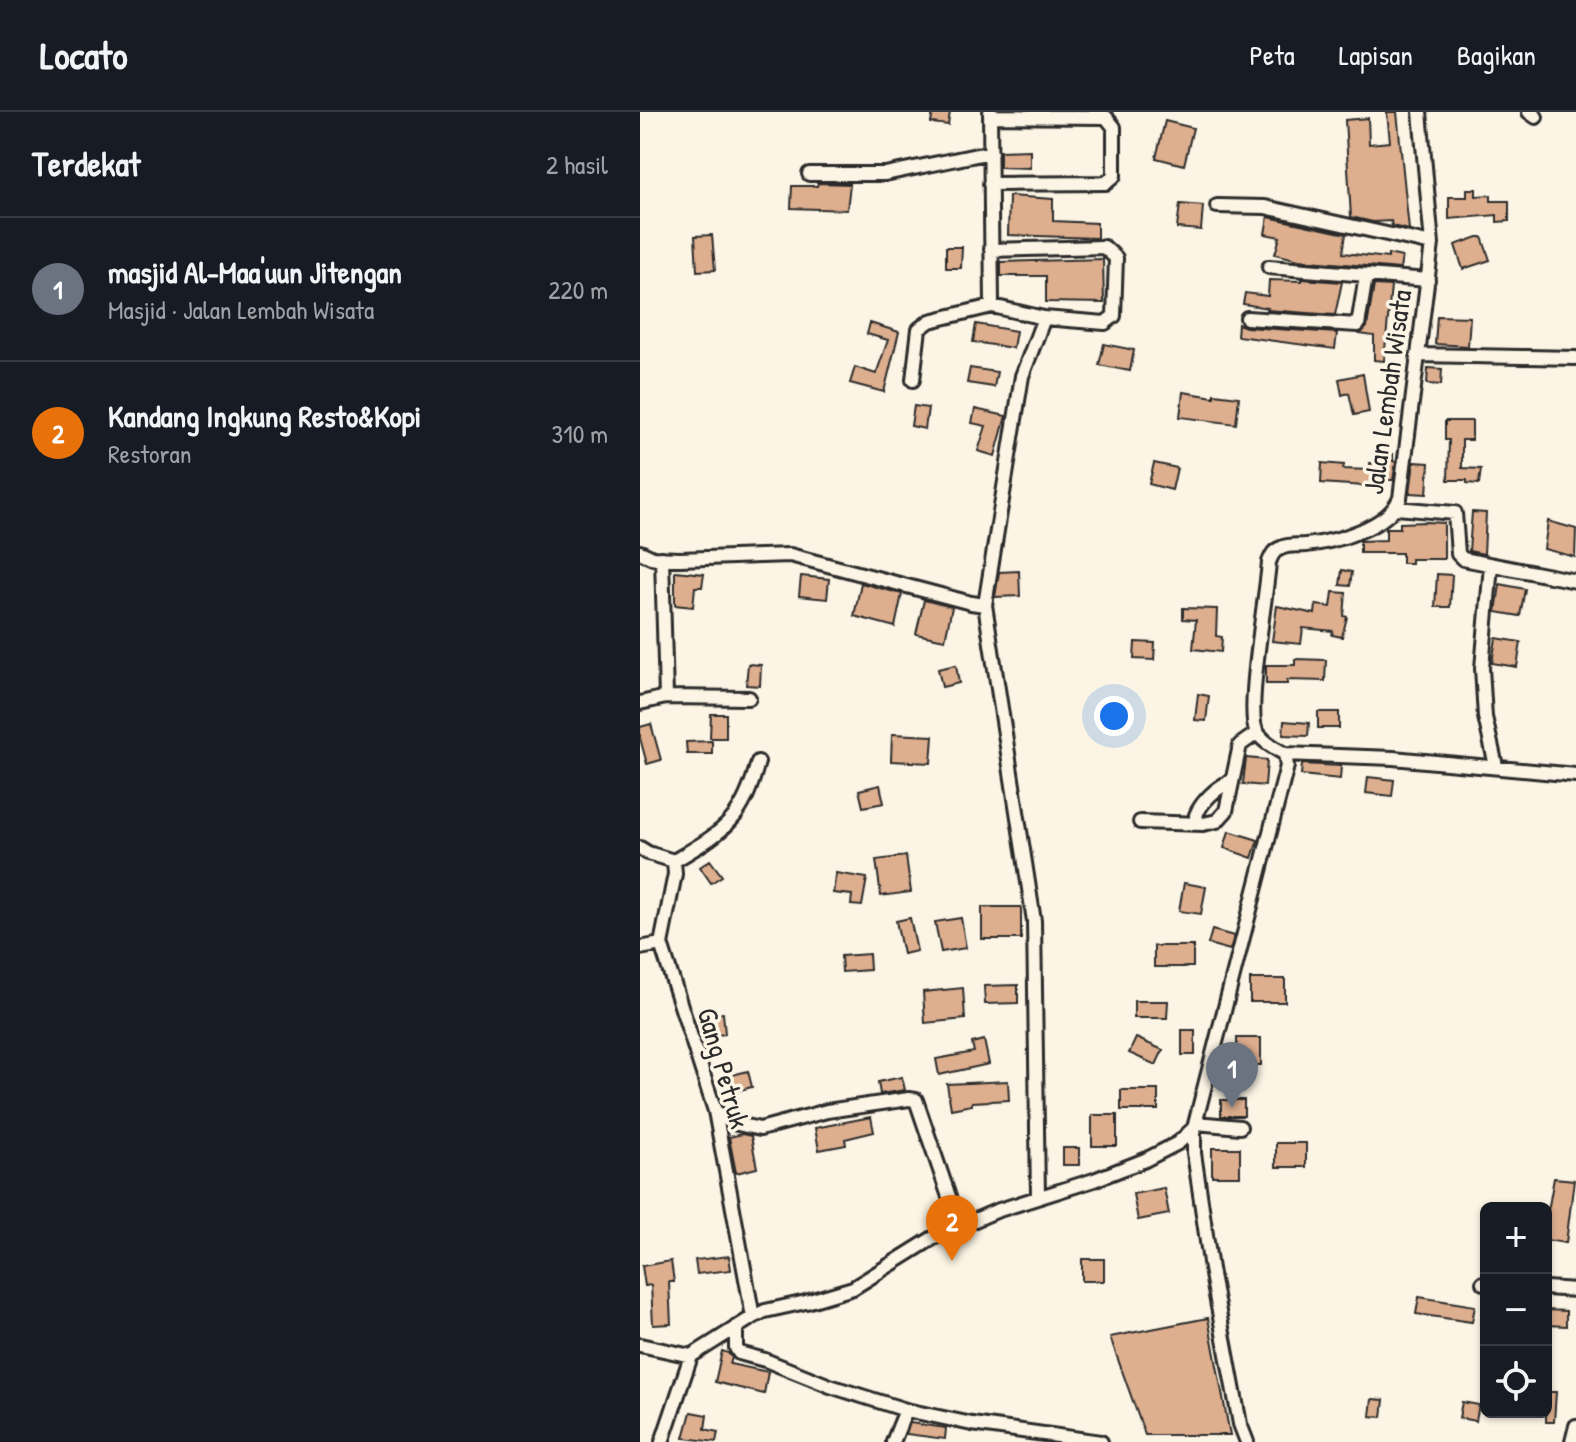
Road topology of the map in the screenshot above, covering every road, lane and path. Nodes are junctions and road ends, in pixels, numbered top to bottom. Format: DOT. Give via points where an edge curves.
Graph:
graph roads {
  1 [pos="1420,112"];
  2 [pos="990,114"];
  3 [pos="991,152"];
  4 [pos="809,174"];
  5 [pos="990,184"];
  6 [pos="1217,206"];
  7 [pos="1432,244"];
  8 [pos="991,250"];
  9 [pos="1269,267"];
  10 [pos="1366,276"];
  11 [pos="1428,280"];
  12 [pos="992,306"];
  13 [pos="1044,318"];
  14 [pos="1247,318"];
  15 [pos="1417,355"];
  16 [pos="1576,358"];
  17 [pos="913,380"];
  18 [pos="1396,508"];
  19 [pos="640,552"];
  20 [pos="662,558"];
  21 [pos="1491,565"];
  22 [pos="1576,581"];
  23 [pos="985,605"];
  24 [pos="666,697"];
  25 [pos="749,698"];
  26 [pos="640,703"];
  27 [pos="1257,733"];
  28 [pos="1285,754"];
  29 [pos="758,762"];
  30 [pos="1496,766"];
  31 [pos="1576,775"];
  32 [pos="1231,781"];
  33 [pos="1140,822"];
  34 [pos="1198,823"];
  35 [pos="644,850"];
  36 [pos="674,861"];
  37 [pos="661,944"];
  38 [pos="640,948"];
  39 [pos="715,1111"];
  40 [pos="1240,1127"];
  41 [pos="1189,1133"];
  42 [pos="1194,1153"];
  43 [pos="1038,1197"];
  44 [pos="959,1226"];
  45 [pos="1552,1288"];
  46 [pos="1576,1290"];
  47 [pos="753,1317"];
  48 [pos="736,1327"];
  49 [pos="640,1345"];
  50 [pos="691,1356"];
  51 [pos="906,1410"];
  52 [pos="1576,1426"];
  53 [pos="662,1442"];
  54 [pos="893,1442"];
  55 [pos="1101,1442"];
  56 [pos="1247,1442"];
  57 [pos="1572,1442"];
  1 -- 7 [label="street, Jalan Lembah Wisata"];
  2 -- 3 [label="street"];
  2 -- 5 [label="street" via="1106,117 1114,127 1114,176 1106,183"];
  3 -- 4 [label="street" via="885,174"];
  3 -- 5 [label="street"];
  5 -- 8 [label="street"];
  6 -- 7 [label="street" via="1265,207"];
  7 -- 11 [label="street, Jalan Lembah Wisata"];
  8 -- 12 [label="street"];
  8 -- 13 [label="street" via="1104,247 1116,258 1111,320"];
  9 -- 10 [label="street"];
  10 -- 11 [label="street"];
  10 -- 14 [label="street" via="1358,325"];
  11 -- 15 [label="street, Jalan Lembah Wisata"];
  12 -- 13 [label="street"];
  12 -- 17 [label="street" via="923,325"];
  13 -- 23 [label="street" via="1022,376"];
  15 -- 16 [label="street"];
  15 -- 18 [label="street, Jalan Lembah Wisata"];
  18 -- 21 [label="street" via="1455,513 1459,556"];
  18 -- 27 [label="street, Jalan Lembah Wisata" via="1336,540 1288,545 1272,554 1254,690"];
  19 -- 20 [label="street"];
  20 -- 23 [label="street" via="790,555"];
  20 -- 24 [label="street"];
  21 -- 22 [label="street"];
  21 -- 30 [label="street" via="1482,668"];
  23 -- 43 [label="street" via="1034,921"];
  24 -- 25 [label="street"];
  24 -- 26 [label="street"];
  27 -- 28 [label="street"];
  27 -- 32 [label="street" via="1240,745"];
  28 -- 30 [label="street"];
  28 -- 41 [label="street" via="1287,766"];
  29 -- 36 [label="street" via="731,823"];
  30 -- 31 [label="street"];
  32 -- 34 [label="street" via="1199,807"];
  32 -- 34 [label="street" via="1222,817 1212,824"];
  33 -- 34 [label="street"];
  35 -- 36 [label="street"];
  36 -- 37 [label="street, Gang Petruk"];
  37 -- 38 [label="street"];
  37 -- 39 [label="street, Gang Petruk"];
  39 -- 44 [label="street" via="733,1123 760,1129 827,1111 916,1100"];
  39 -- 47 [label="street, Gang Petruk"];
  40 -- 41 [label="street"];
  41 -- 42 [label="street"];
  41 -- 42 [label="street"];
  41 -- 43 [label="street" via="1145,1160"];
  42 -- 56 [label="street" via="1211,1269"];
  43 -- 44 [label="street"];
  44 -- 47 [label="street" via="853,1288"];
  45 -- 46 [label="street"];
  47 -- 48 [label="street"];
  48 -- 50 [label="street"];
  48 -- 51 [label="street" via="739,1353"];
  49 -- 50 [label="street"];
  50 -- 53 [label="street"];
  51 -- 54 [label="street"];
  51 -- 55 [label="street"];
  52 -- 57 [label="street"];
}
